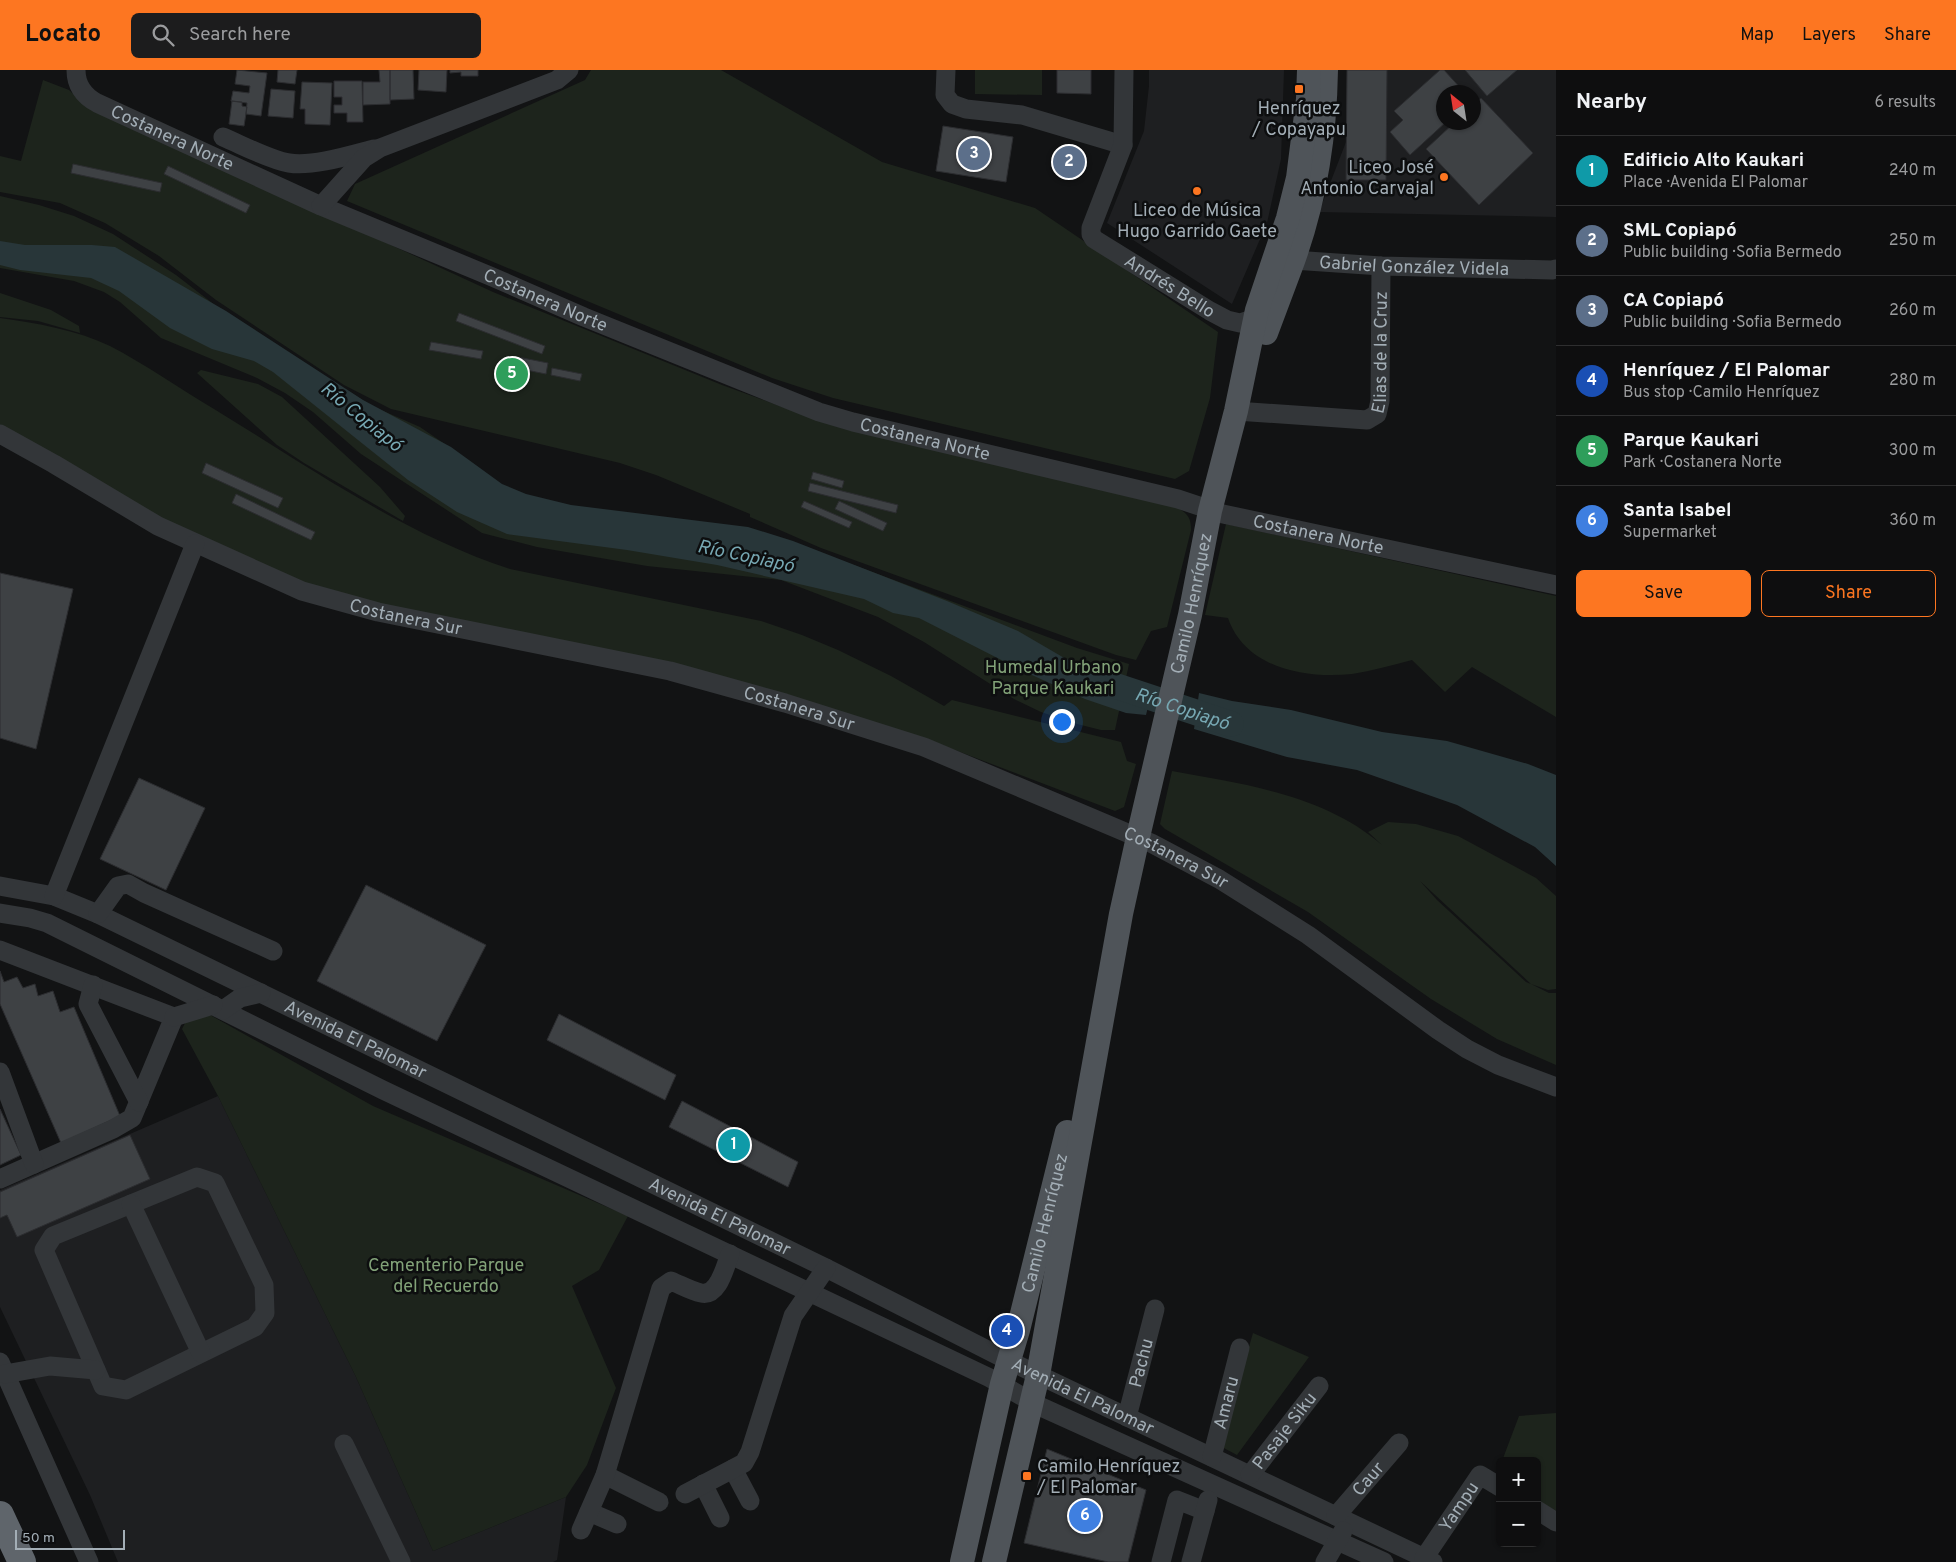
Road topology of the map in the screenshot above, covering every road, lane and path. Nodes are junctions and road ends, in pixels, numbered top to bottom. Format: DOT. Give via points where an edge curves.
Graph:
graph roads {
  1 [pos="569,70"];
  2 [pos="946,70"];
  3 [pos="1124,70"];
  4 [pos="1309,70"];
  5 [pos="1326,70"];
  6 [pos="78,79"];
  7 [pos="224,137"];
  8 [pos="1123,145"];
  9 [pos="380,148"];
  10 [pos="323,160"];
  11 [pos="346,178"];
  12 [pos="321,206"];
  13 [pos="1286,252"];
  14 [pos="1381,266"];
  15 [pos="1556,269"];
  16 [pos="1264,315"];
  17 [pos="1236,412"];
  18 [pos="0,434"];
  19 [pos="1210,511"];
  20 [pos="195,544"];
  21 [pos="1556,585"];
  22 [pos="1138,837"];
  23 [pos="0,886"];
  24 [pos="54,896"];
  25 [pos="0,913"];
  26 [pos="98,914"];
  27 [pos="1121,914"];
  28 [pos="0,950"];
  29 [pos="273,951"];
  30 [pos="94,985"];
  31 [pos="261,993"];
  32 [pos="218,1007"];
  33 [pos="174,1017"];
  34 [pos="0,1072"];
  35 [pos="1556,1087"];
  36 [pos="139,1102"];
  37 [pos="34,1164"];
  38 [pos="0,1179"];
  39 [pos="131,1204"];
  40 [pos="730,1254"];
  41 [pos="826,1268"];
  42 [pos="809,1292"];
  43 [pos="1155,1309"];
  44 [pos="1240,1348"];
  45 [pos="201,1353"];
  46 [pos="1009,1361"];
  47 [pos="3,1368"];
  48 [pos="96,1370"];
  49 [pos="1038,1375"];
  50 [pos="1002,1384"];
  51 [pos="1319,1386"];
  52 [pos="1031,1401"];
  53 [pos="1128,1417"];
  54 [pos="1399,1442"];
  55 [pos="344,1444"];
  56 [pos="1212,1458"];
  57 [pos="733,1469"];
  58 [pos="605,1475"];
  59 [pos="1250,1475"];
  60 [pos="703,1484"];
  61 [pos="1496,1484"];
  62 [pos="1213,1485"];
  63 [pos="685,1494"];
  64 [pos="750,1501"];
  65 [pos="658,1502"];
  66 [pos="1205,1511"];
  67 [pos="589,1512"];
  68 [pos="1541,1513"];
  69 [pos="0,1514"];
  70 [pos="720,1518"];
  71 [pos="1343,1519"];
  72 [pos="1556,1522"];
  73 [pos="617,1524"];
  74 [pos="581,1530"];
  75 [pos="1336,1541"];
  76 [pos="15,1557"];
  77 [pos="1429,1560"];
  78 [pos="997,1561"];
  79 [pos="89,1562"];
  80 [pos="401,1562"];
  81 [pos="962,1562"];
  82 [pos="1161,1562"];
  83 [pos="1191,1562"];
  84 [pos="1325,1562"];
  85 [pos="1384,1562"];
  1 -- 9 [label="street, Costanera Norte" via="557,80"];
  2 -- 8 [label="street" via="944,95 952,104 966,109 1022,116"];
  3 -- 8 [label="street, Andrés Bello"];
  4 -- 13 [label="main road, Camilo Henríquez" via="1308,107 1298,178 1288,218"];
  5 -- 13 [label="main road, Camilo Henríquez" via="1326,98 1312,194"];
  6 -- 12 [label="street, Costanera Norte" via="88,97 97,103"];
  7 -- 10 [label="street, Costanera Norte" via="283,162 295,164"];
  8 -- 16 [label="street, Andrés Bello" via="1091,228 1094,239 1227,320 1240,322"];
  9 -- 10 [label="street, Costanera Norte"];
  9 -- 11 [label="street, Costanera Norte" via="364,158"];
  10 -- 11 [label="street" via="336,166"];
  11 -- 12 [label="street, Costanera Norte"];
  12 -- 19 [label="street, Costanera Norte" via="584,318 819,412 1178,499"];
  13 -- 14 [label="street, Gabriel González Videla"];
  13 -- 16 [label="main road, Camilo Henríquez"];
  14 -- 15 [label="street, Gabriel González Videla"];
  14 -- 17 [label="street, Elias de la Cruz" via="1380,401 1377,414 1367,420"];
  16 -- 17 [label="main road, Camilo Henríquez"];
  17 -- 19 [label="main road, Camilo Henríquez"];
  18 -- 20 [label="street, Costanera Sur" via="158,526"];
  19 -- 21 [label="street, Costanera Norte"];
  19 -- 22 [label="main road, Camilo Henríquez" via="1190,615"];
  20 -- 22 [label="street, Costanera Sur" via="302,591 368,609 670,671 785,703 924,747"];
  20 -- 24 [label="street"];
  22 -- 27 [label="main road, Camilo Henríquez"];
  22 -- 35 [label="street, Costanera Sur" via="1274,912 1467,1049 1498,1065"];
  23 -- 24 [label="street, Avenida El Palomar"];
  24 -- 26 [label="street, Avenida El Palomar"];
  25 -- 32 [label="street, Avenida El Palomar" via="47,923"];
  26 -- 29 [label="street" via="118,886 128,884"];
  26 -- 31 [label="street, Avenida El Palomar"];
  27 -- 46 [label="main road, Camilo Henríquez"];
  27 -- 49 [label="main road, Camilo Henríquez"];
  28 -- 30 [label="street"];
  30 -- 33 [label="street"];
  30 -- 36 [label="street" via="88,1004"];
  31 -- 32 [label="street"];
  31 -- 41 [label="street, Avenida El Palomar"];
  32 -- 33 [label="street"];
  32 -- 40 [label="street, Avenida El Palomar" via="383,1090"];
  33 -- 36 [label="street"];
  34 -- 37 [label="street"];
  36 -- 37 [label="street" via="132,1118"];
  37 -- 38 [label="street"];
  39 -- 45 [label="street"];
  39 -- 45 [label="street" via="197,1177 215,1184 264,1285 265,1313 255,1327"];
  39 -- 48 [label="street" via="53,1236 44,1250"];
  40 -- 42 [label="street, Avenida El Palomar"];
  40 -- 58 [label="street" via="712,1291 703,1294 671,1281 661,1288"];
  41 -- 42 [label="street"];
  41 -- 46 [label="street, Avenida El Palomar"];
  42 -- 50 [label="street, Avenida El Palomar"];
  42 -- 57 [label="street" via="793,1316 750,1452 744,1463"];
  43 -- 53 [label="street, Pachu"];
  44 -- 56 [label="street, Amaru"];
  45 -- 48 [label="street" via="126,1390 103,1386"];
  46 -- 49 [label="street, Avenida El Palomar"];
  46 -- 50 [label="main road, Camilo Henríquez"];
  47 -- 48 [label="street" via="50,1366"];
  47 -- 79 [label="street"];
  49 -- 52 [label="main road, Camilo Henríquez"];
  49 -- 53 [label="street, Avenida El Palomar"];
  50 -- 52 [label="street, Avenida El Palomar"];
  50 -- 81 [label="main road, Camilo Henríquez"];
  51 -- 59 [label="street, Pasaje Siku"];
  52 -- 62 [label="street, Avenida El Palomar"];
  52 -- 78 [label="main road, Camilo Henríquez"];
  53 -- 56 [label="street, Avenida El Palomar"];
  54 -- 71 [label="street, Caur"];
  55 -- 80 [label="street"];
  56 -- 59 [label="street, Avenida El Palomar"];
  57 -- 60 [label="street"];
  57 -- 64 [label="street"];
  58 -- 65 [label="street"];
  58 -- 67 [label="street"];
  59 -- 71 [label="street, Avenida El Palomar"];
  60 -- 63 [label="street"];
  60 -- 70 [label="street"];
  61 -- 77 [label="street, Yampu" via="1480,1474"];
  62 -- 66 [label="street"];
  62 -- 75 [label="street, Avenida El Palomar"];
  66 -- 82 [label="street" via="1177,1500"];
  66 -- 83 [label="street"];
  67 -- 73 [label="street"];
  67 -- 74 [label="street"];
  68 -- 72 [label="street"];
  69 -- 76 [label="highway"];
  71 -- 75 [label="street, Caur"];
  71 -- 77 [label="street, Avenida El Palomar"];
  75 -- 84 [label="street, Caur"];
  75 -- 85 [label="street, Avenida El Palomar"];
}
